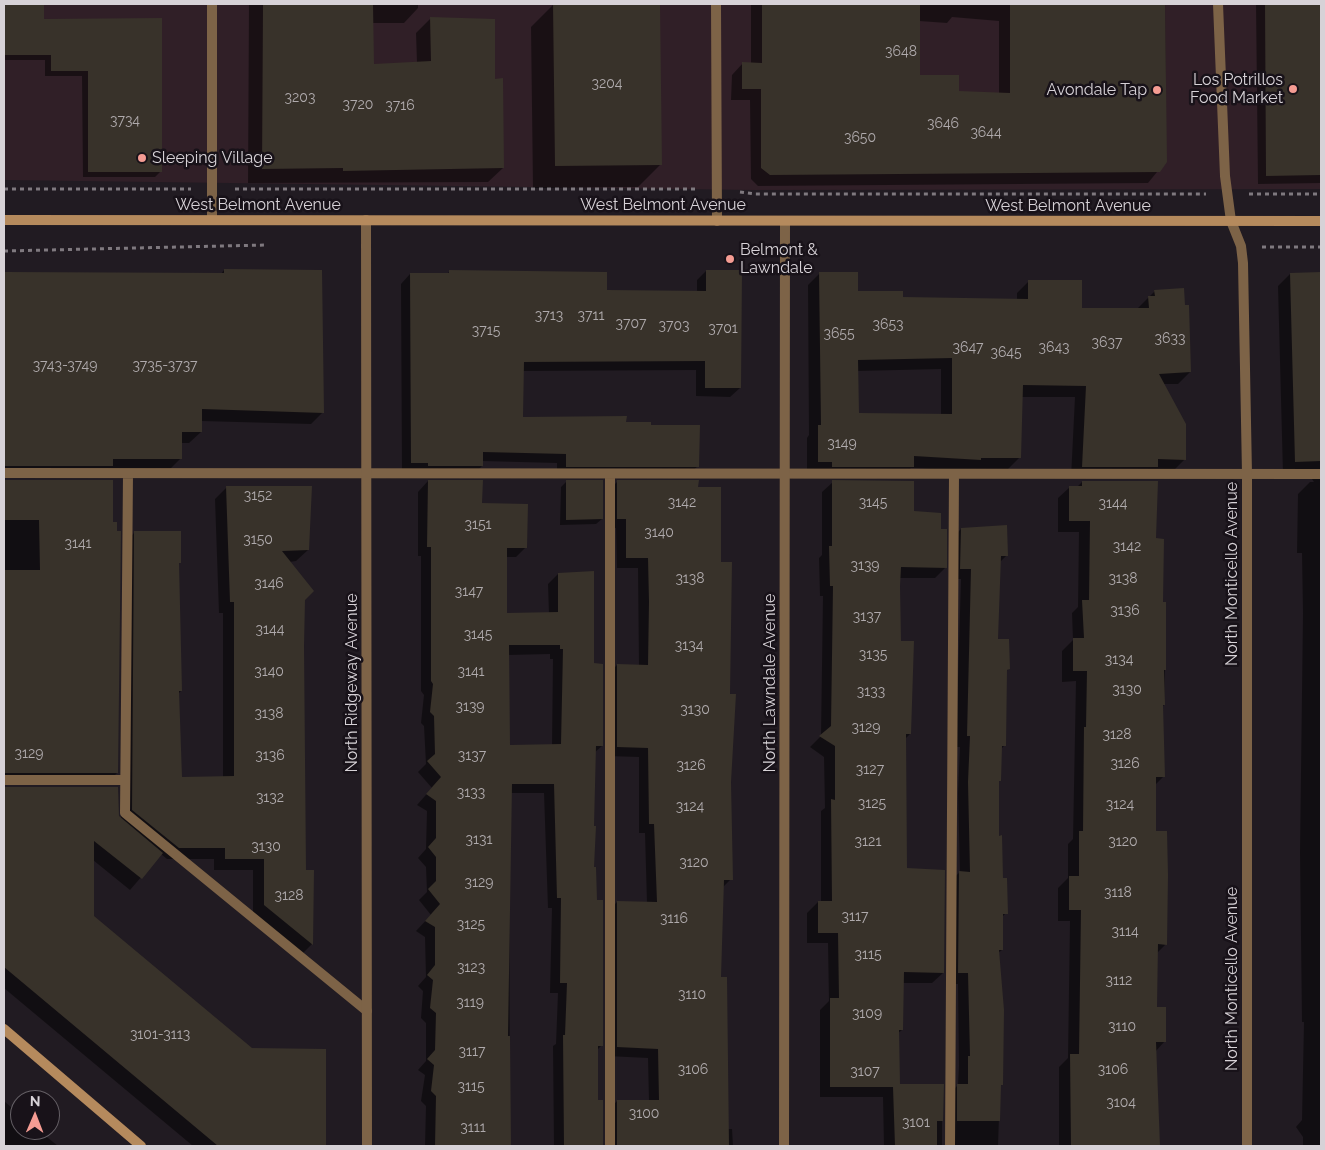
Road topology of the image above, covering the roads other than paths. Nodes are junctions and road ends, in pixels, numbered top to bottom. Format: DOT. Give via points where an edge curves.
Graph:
graph roads {
  1 [pos="212,4"];
  2 [pos="716,4"];
  3 [pos="1218,4"];
  4 [pos="4,220"];
  5 [pos="212,220"];
  6 [pos="366,220"];
  7 [pos="717,220"];
  8 [pos="785,221"];
  9 [pos="1231,221"];
  10 [pos="1321,221"];
  11 [pos="4,474"];
  12 [pos="128,474"];
  13 [pos="366,474"];
  14 [pos="610,474"];
  15 [pos="785,474"];
  16 [pos="954,474"];
  17 [pos="1247,474"];
  18 [pos="1321,474"];
  19 [pos="4,780"];
  20 [pos="125,780"];
  21 [pos="367,1011"];
  22 [pos="4,1030"];
  23 [pos="141,1146"];
  24 [pos="368,1146"];
  25 [pos="610,1146"];
  26 [pos="784,1146"];
  27 [pos="950,1146"];
  28 [pos="1247,1146"];
  1 -- 5 [label="street"];
  2 -- 7 [label="street"];
  3 -- 9 [label="street, North Monticello Avenue" via="1224,176"];
  4 -- 5 [label="main road, West Belmont Avenue"];
  5 -- 6 [label="main road, West Belmont Avenue"];
  6 -- 7 [label="main road, West Belmont Avenue"];
  6 -- 13 [label="street, North Ridgeway Avenue"];
  7 -- 8 [label="main road, West Belmont Avenue"];
  8 -- 9 [label="main road, West Belmont Avenue"];
  8 -- 15 [label="street, North Lawndale Avenue"];
  9 -- 10 [label="main road, West Belmont Avenue"];
  9 -- 17 [label="street, North Monticello Avenue" via="1241,246 1243,263"];
  11 -- 12 [label="street"];
  12 -- 13 [label="street"];
  12 -- 20 [label="street"];
  13 -- 14 [label="street"];
  13 -- 21 [label="street, North Ridgeway Avenue"];
  14 -- 15 [label="street"];
  14 -- 25 [label="street"];
  15 -- 16 [label="street"];
  15 -- 26 [label="street, North Lawndale Avenue"];
  16 -- 17 [label="street"];
  16 -- 27 [label="street"];
  17 -- 18 [label="street"];
  17 -- 28 [label="street, North Monticello Avenue"];
  19 -- 20 [label="street"];
  20 -- 21 [label="street" via="125,813"];
  21 -- 24 [label="street, North Ridgeway Avenue"];
  22 -- 23 [label="main road"];
}
